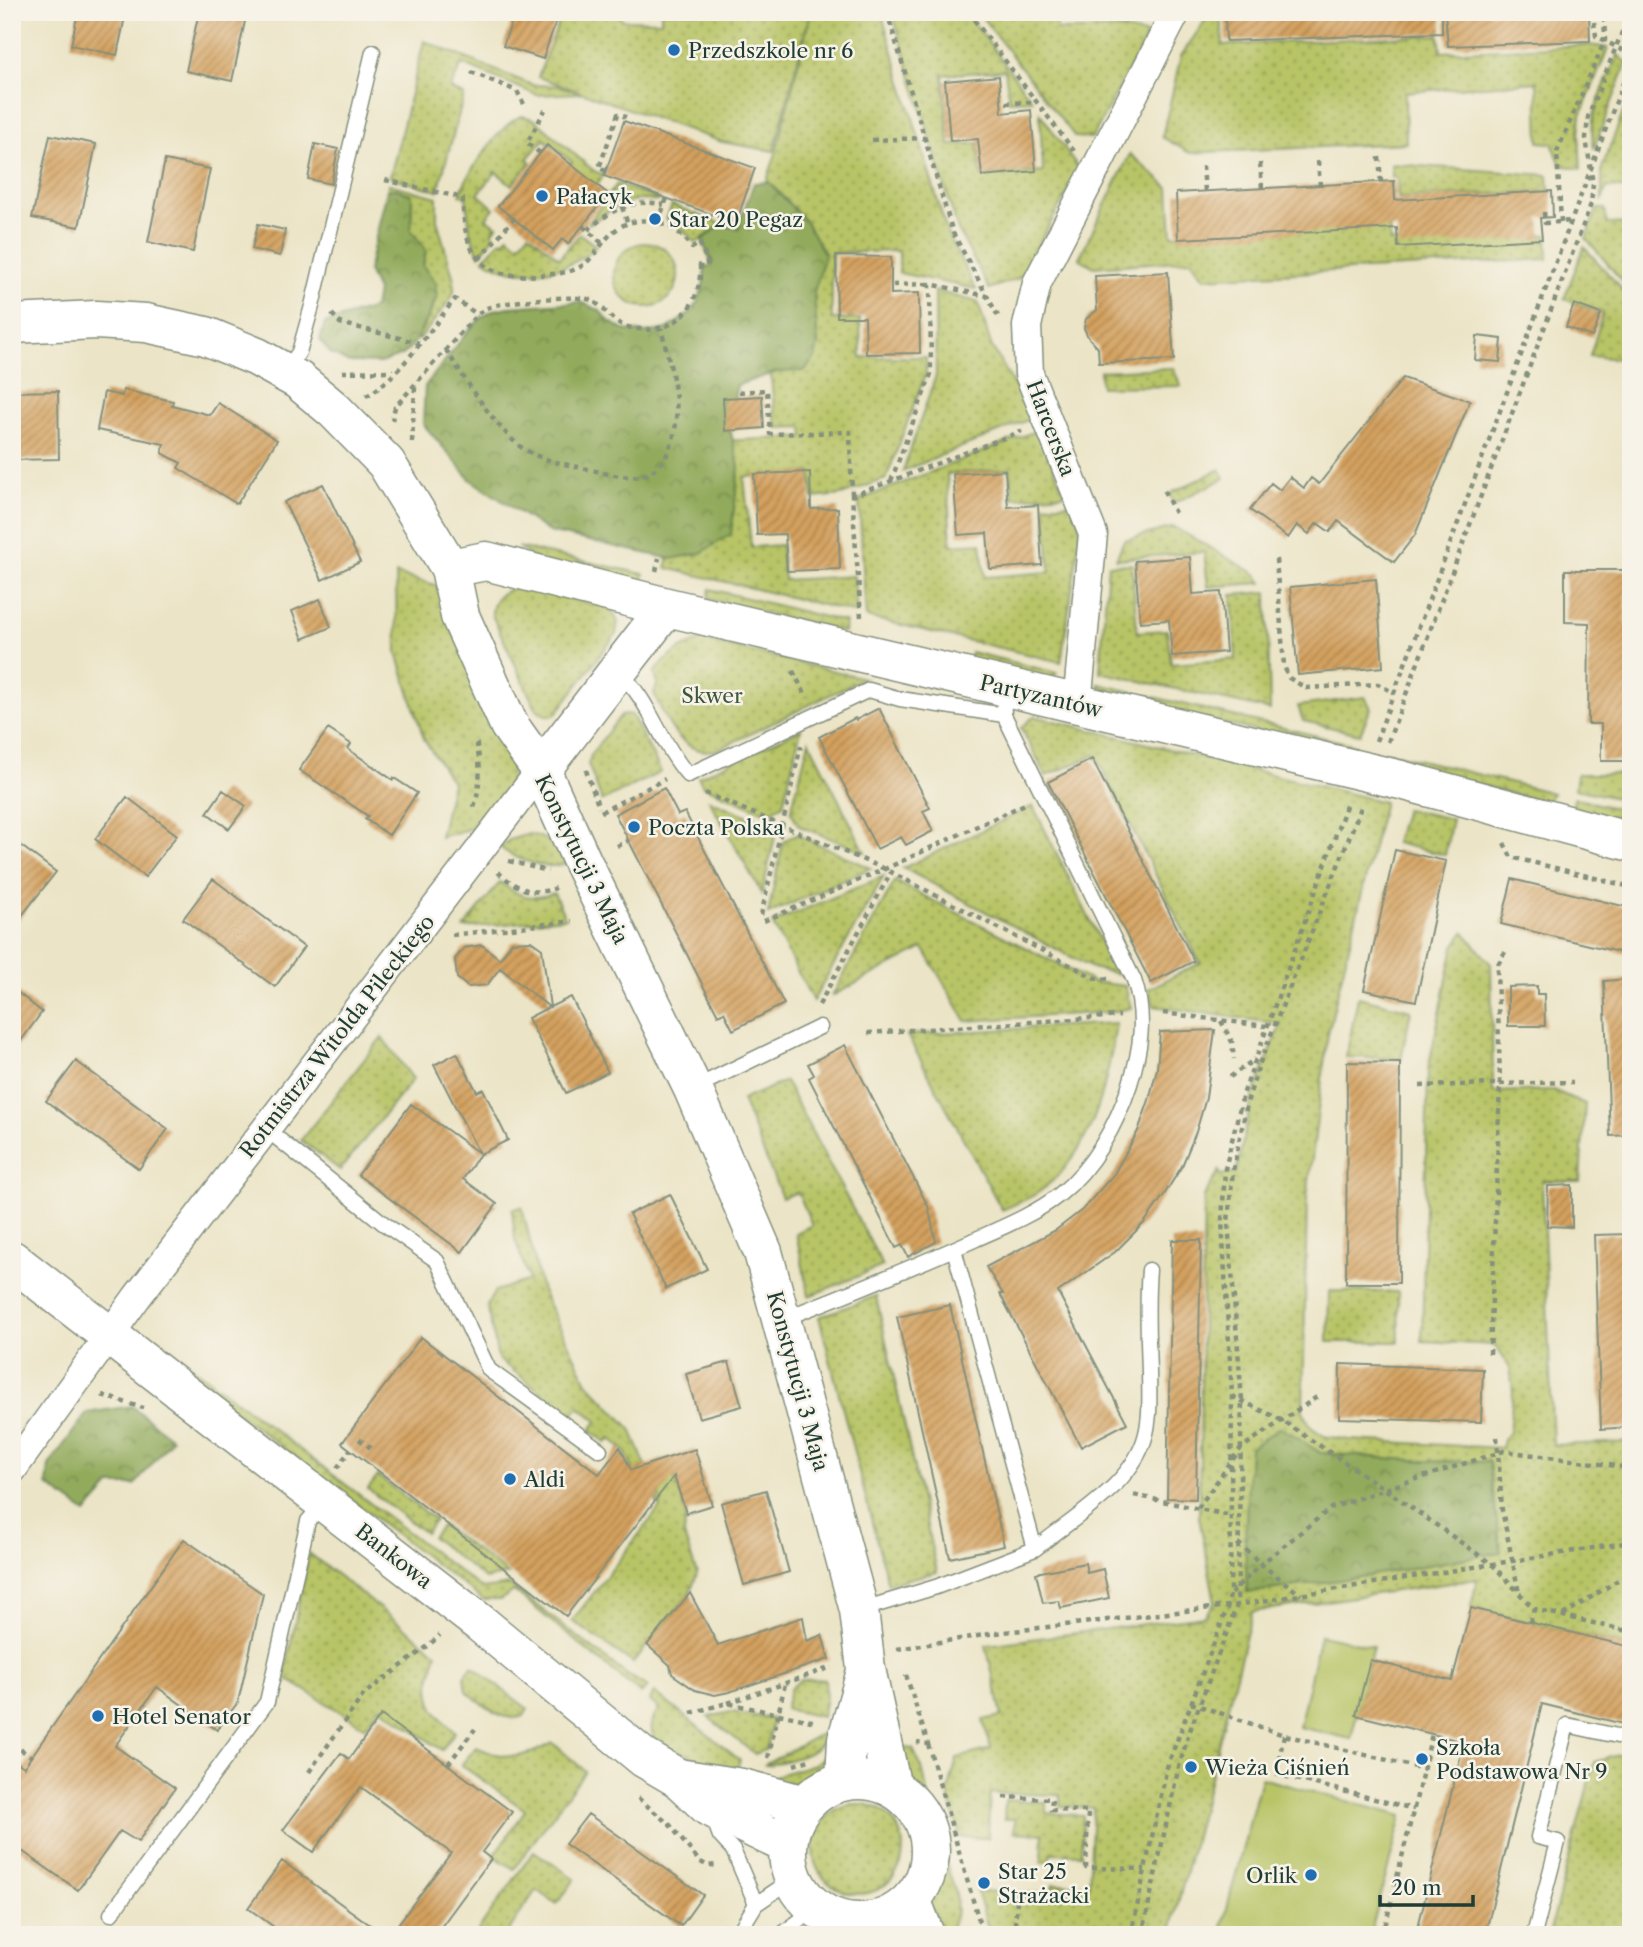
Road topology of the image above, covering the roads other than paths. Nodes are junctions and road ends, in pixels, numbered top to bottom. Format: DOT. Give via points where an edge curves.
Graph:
graph roads {
  1 [pos="1176,12"];
  2 [pos="373,52"];
  3 [pos="12,324"];
  4 [pos="285,372"];
  5 [pos="450,568"];
  6 [pos="667,607"];
  7 [pos="617,670"];
  8 [pos="1003,701"];
  9 [pos="1077,705"];
  10 [pos="541,770"];
  11 [pos="1631,842"];
  12 [pos="817,1021"];
  13 [pos="692,1088"];
  14 [pos="266,1129"];
  15 [pos="954,1249"];
  16 [pos="12,1260"];
  17 [pos="1149,1270"];
  18 [pos="783,1319"];
  19 [pos="109,1335"];
  20 [pos="600,1450"];
  21 [pos="12,1470"];
  22 [pos="330,1486"];
  23 [pos="1035,1549"];
  24 [pos="859,1610"];
  25 [pos="865,1665"];
  26 [pos="1631,1739"];
  27 [pos="678,1778"];
  28 [pos="845,1782"];
  29 [pos="892,1788"];
  30 [pos="805,1805"];
  31 [pos="709,1807"];
  32 [pos="791,1862"];
  33 [pos="911,1899"];
  34 [pos="757,1904"];
  35 [pos="816,1908"];
  36 [pos="111,1914"];
  37 [pos="881,1928"];
  38 [pos="737,1935"];
  39 [pos="781,1935"];
  40 [pos="925,1935"];
  41 [pos="1534,1935"];
  1 -- 9 [label="street, Harcerska" via="1037,283 1027,326 1029,374 1093,534"];
  2 -- 4 [label="lane" via="312,306 299,352"];
  3 -- 4 [label="street, Konstytucji 3 Maja" via="96,320 178,328 206,335"];
  4 -- 5 [label="street, Konstytucji 3 Maja" via="334,410 386,463"];
  5 -- 6 [label="street, Partyzantów" via="486,561"];
  5 -- 10 [label="street, Konstytucji 3 Maja" via="460,615 509,725"];
  6 -- 7 [label="street, Rotmistrza Witolda Pileckiego"];
  6 -- 8 [label="street, Partyzantów"];
  7 -- 8 [label="lane" via="645,701 688,775 810,712 869,690 900,699"];
  7 -- 10 [label="street, Rotmistrza Witolda Pileckiego"];
  8 -- 9 [label="street, Partyzantów"];
  8 -- 15 [label="lane" via="1134,980 1142,1010 1139,1048 1125,1100 1083,1170 1045,1205"];
  9 -- 11 [label="street, Partyzantów" via="1369,763"];
  10 -- 13 [label="street, Konstytucji 3 Maja"];
  10 -- 14 [label="street, Rotmistrza Witolda Pileckiego"];
  12 -- 13 [label="lane"];
  13 -- 18 [label="street, Konstytucji 3 Maja" via="763,1252"];
  14 -- 19 [label="street, Rotmistrza Witolda Pileckiego"];
  14 -- 20 [label="lane" via="437,1261 489,1370"];
  15 -- 18 [label="lane"];
  15 -- 23 [label="lane"];
  16 -- 19 [label="street, Bankowa"];
  17 -- 23 [label="lane" via="1150,1419 1146,1438 1114,1485"];
  18 -- 24 [label="street, Konstytucji 3 Maja"];
  19 -- 21 [label="street, Rotmistrza Witolda Pileckiego"];
  19 -- 22 [label="street, Bankowa"];
  22 -- 27 [label="street, Bankowa" via="480,1623 644,1758"];
  22 -- 36 [label="lane" via="308,1521 267,1702"];
  23 -- 24 [label="lane"];
  24 -- 25 [label="street, Konstytucji 3 Maja"];
  25 -- 28 [label="street, Konstytucji 3 Maja" via="848,1739"];
  25 -- 29 [label="street, Konstytucji 3 Maja"];
  26 -- 41 [label="lane" via="1567,1725 1538,1837 1558,1842"];
  27 -- 30 [label="street, Bankowa" via="742,1788"];
  27 -- 31 [label="street, Bankowa"];
  28 -- 29 [label="street" via="869,1781"];
  28 -- 30 [label="street" via="823,1790"];
  29 -- 33 [label="street" via="909,1801 929,1839 923,1881"];
  30 -- 32 [label="street" via="793,1824"];
  31 -- 32 [label="street, Bankowa"];
  31 -- 34 [label="lane"];
  32 -- 34 [label="lane"];
  32 -- 35 [label="street" via="803,1895"];
  33 -- 37 [label="street"];
  33 -- 40 [label="street"];
  34 -- 38 [label="lane"];
  35 -- 37 [label="street" via="835,1918"];
  35 -- 39 [label="lane"];
}
